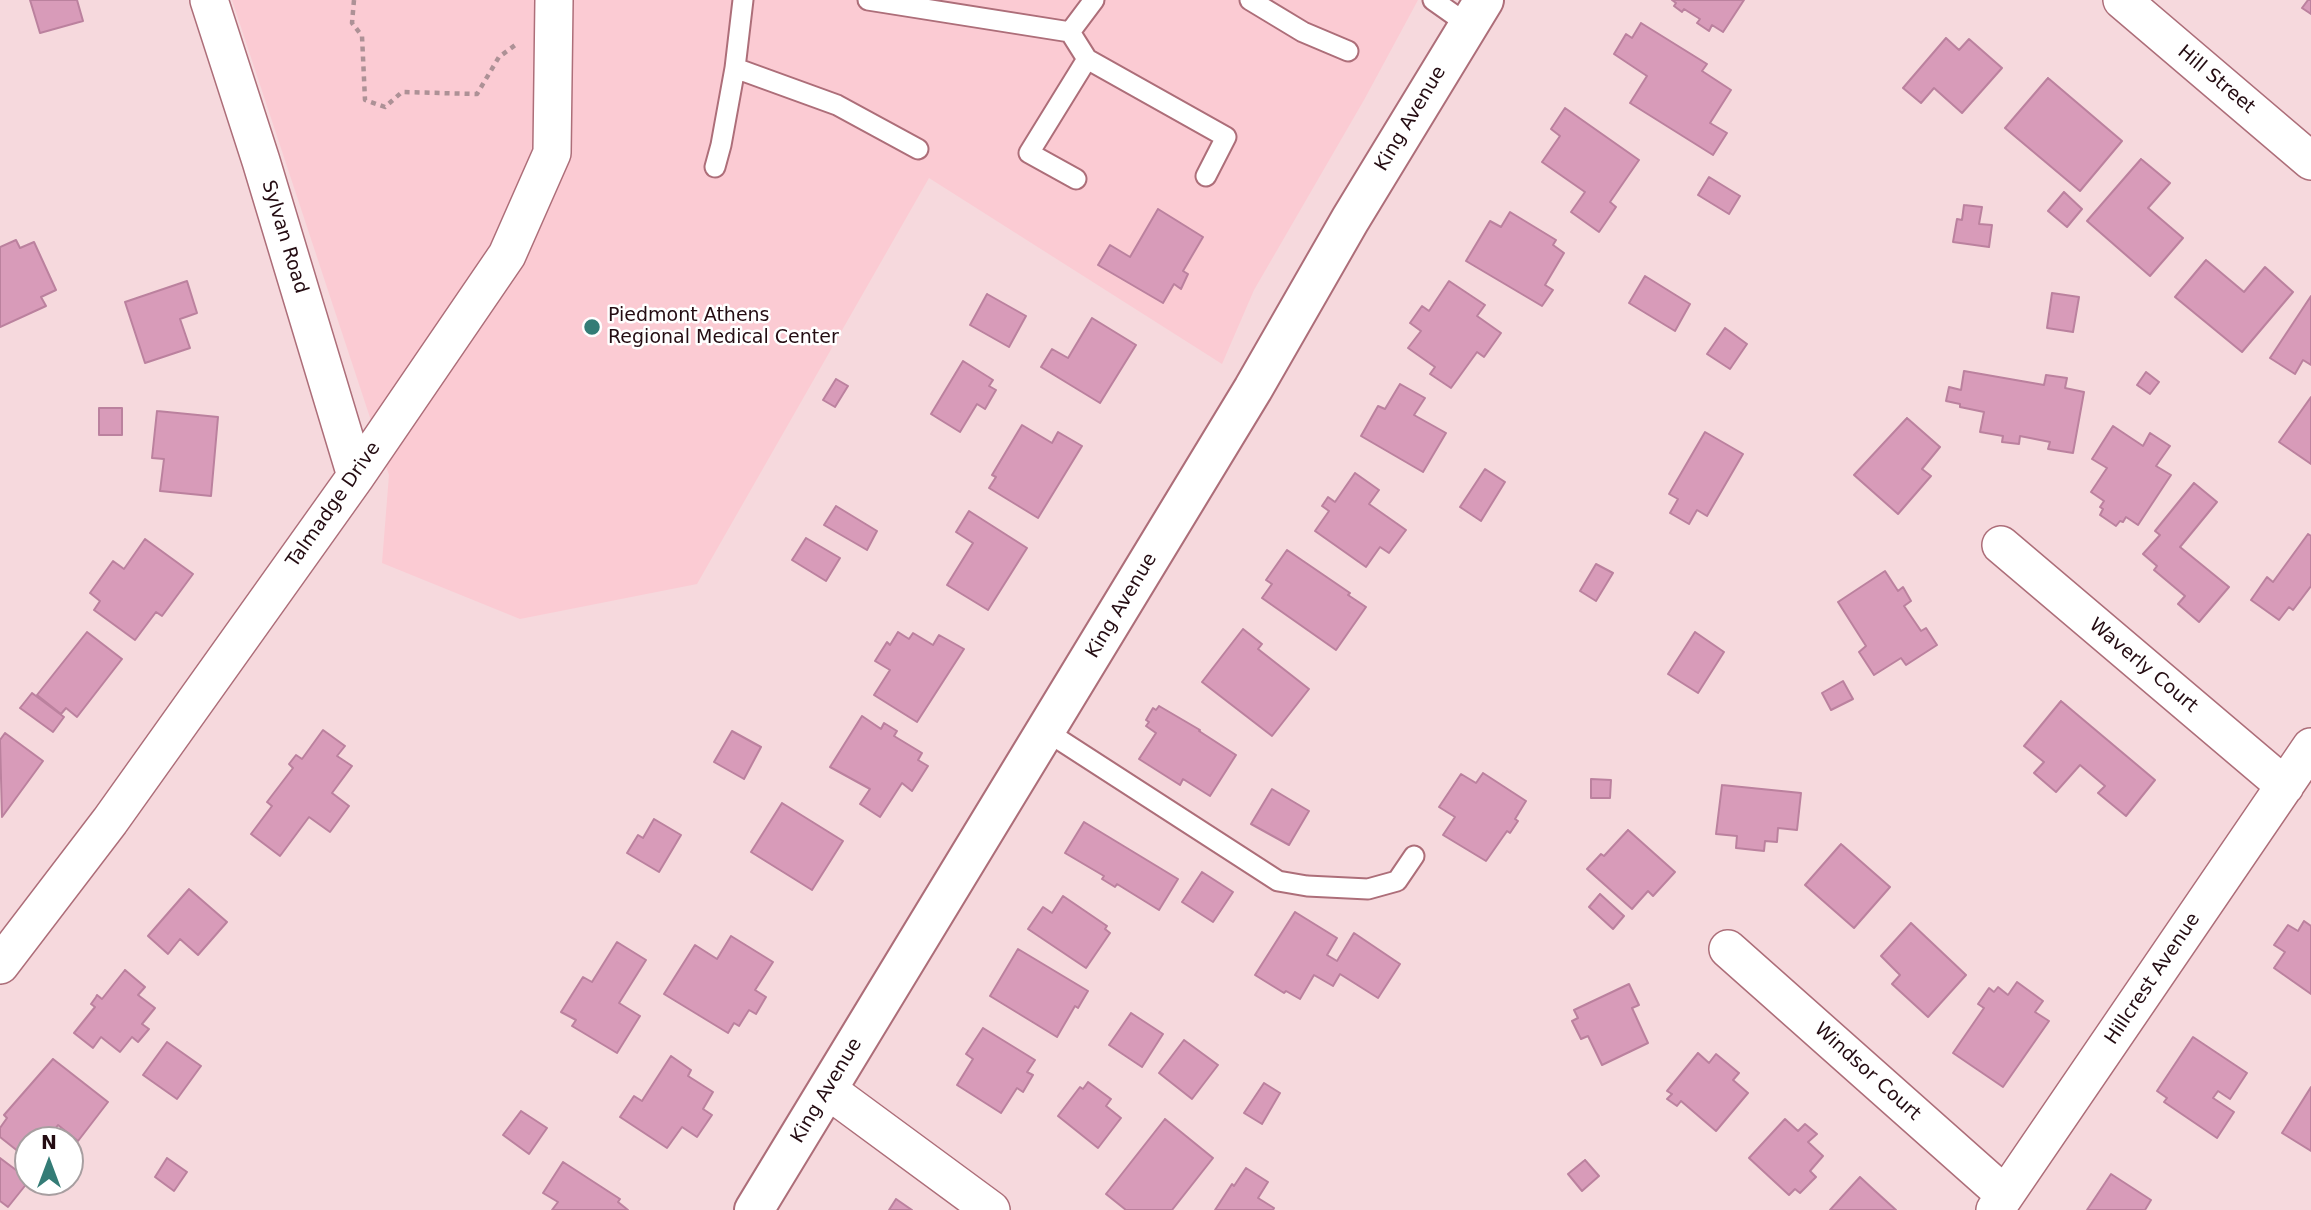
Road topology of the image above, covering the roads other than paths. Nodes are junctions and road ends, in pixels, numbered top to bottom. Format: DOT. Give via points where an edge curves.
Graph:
graph roads {
  1 [pos="209,0"];
  2 [pos="743,0"];
  3 [pos="868,0"];
  4 [pos="1094,0"];
  5 [pos="1250,0"];
  6 [pos="1433,0"];
  7 [pos="2122,0"];
  8 [pos="554,10"];
  9 [pos="1476,12"];
  10 [pos="1070,32"];
  11 [pos="1348,51"];
  12 [pos="1087,60"];
  13 [pos="735,68"];
  14 [pos="918,149"];
  15 [pos="2311,161"];
  16 [pos="715,167"];
  17 [pos="1206,176"];
  18 [pos="1076,179"];
  19 [pos="356,476"];
  20 [pos="2001,545"];
  21 [pos="1046,731"];
  22 [pos="2311,747"];
  23 [pos="2285,786"];
  24 [pos="1414,856"];
  25 [pos="1728,949"];
  26 [pos="0,965"];
  27 [pos="828,1090"];
  28 [pos="2000,1203"];
  29 [pos="754,1210"];
  30 [pos="991,1210"];
  1 -- 19 [label="street, Sylvan Road"];
  2 -- 13 [label="lane"];
  3 -- 10 [label="lane"];
  4 -- 10 [label="lane"];
  5 -- 11 [label="lane" via="1303,32"];
  6 -- 9 [label="lane"];
  7 -- 15 [label="street, Hill Street"];
  8 -- 19 [label="street, Talmadge Drive" via="552,153 507,255"];
  9 -- 21 [label="street, King Avenue"];
  10 -- 12 [label="lane"];
  12 -- 17 [label="lane" via="1226,137"];
  12 -- 18 [label="lane" via="1029,153"];
  13 -- 14 [label="lane" via="837,105"];
  13 -- 16 [label="lane"];
  19 -- 26 [label="street, Talmadge Drive" via="118,810"];
  20 -- 23 [label="street, Waverly Court"];
  21 -- 24 [label="lane" via="1278,881 1367,888 1397,881"];
  21 -- 27 [label="street, King Avenue"];
  22 -- 23 [label="street, Hillcrest Avenue"];
  23 -- 28 [label="street, Hillcrest Avenue"];
  25 -- 28 [label="street, Windsor Court"];
  27 -- 29 [label="street, King Avenue"];
  27 -- 30 [label="street"];
}
